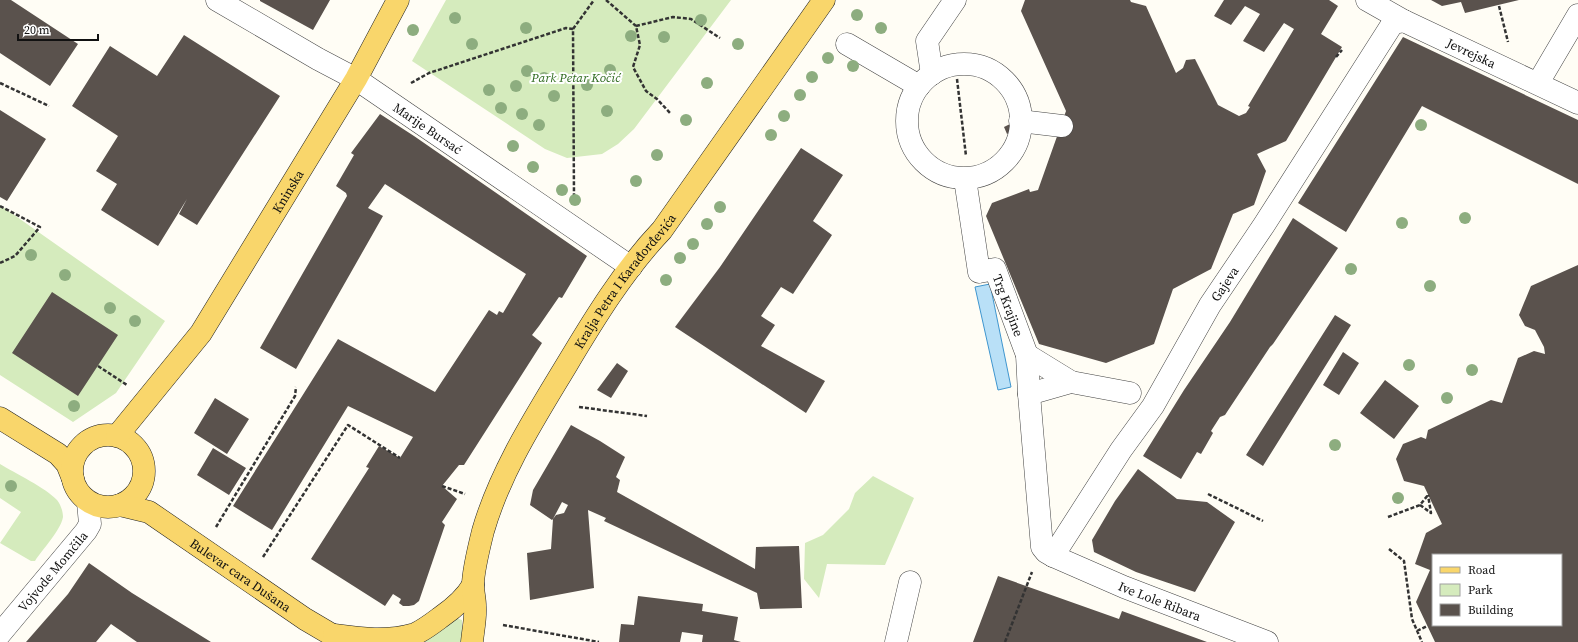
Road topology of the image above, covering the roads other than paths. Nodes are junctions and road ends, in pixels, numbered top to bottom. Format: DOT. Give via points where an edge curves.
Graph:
graph roads {
  1 [pos="217,0"];
  2 [pos="398,0"];
  3 [pos="824,0"];
  4 [pos="955,0"];
  5 [pos="1367,0"];
  6 [pos="244,6"];
  7 [pos="1578,15"];
  8 [pos="1404,21"];
  9 [pos="847,44"];
  10 [pos="356,79"];
  11 [pos="926,80"];
  12 [pos="1538,83"];
  13 [pos="1578,103"];
  14 [pos="1020,122"];
  15 [pos="1062,126"];
  16 [pos="965,179"];
  17 [pos="631,268"];
  18 [pos="1027,355"];
  19 [pos="1071,382"];
  20 [pos="1130,393"];
  21 [pos="1029,394"];
  22 [pos="0,418"];
  23 [pos="126,441"];
  24 [pos="80,448"];
  25 [pos="58,454"];
  26 [pos="72,479"];
  27 [pos="140,486"];
  28 [pos="88,502"];
  29 [pos="120,505"];
  30 [pos="149,512"];
  31 [pos="1047,552"];
  32 [pos="910,582"];
  33 [pos="473,585"];
  34 [pos="0,634"];
  35 [pos="339,640"];
  36 [pos="472,642"];
  37 [pos="896,642"];
  38 [pos="1267,642"];
  1 -- 6 [label="street, Marije Bursać"];
  2 -- 10 [label="main road, Kninska"];
  3 -- 17 [label="main road, Kralja Petra I Karađorđevića" via="662,230"];
  4 -- 11 [label="street" via="927,40"];
  5 -- 8 [label="street, Jevrejska"];
  6 -- 10 [label="street, Marije Bursać" via="318,59"];
  7 -- 12 [label="street"];
  8 -- 12 [label="street, Jevrejska"];
  8 -- 31 [label="street, Gajeva" via="1391,26 1210,305 1153,406"];
  9 -- 11 [label="street"];
  10 -- 17 [label="street, Marije Bursać"];
  10 -- 23 [label="main road, Kninska" via="201,333 167,375"];
  11 -- 14 [label="street" via="950,65 970,64 988,70 1004,81 1015,97"];
  11 -- 16 [label="street" via="910,102 907,121 910,138 919,154 931,167 948,176"];
  12 -- 13 [label="street, Jevrejska"];
  14 -- 15 [label="street"];
  14 -- 16 [label="street" via="1020,135 1012,152 1000,166 984,176"];
  16 -- 18 [label="street, Trg Krajine" via="979,272 995,269"];
  17 -- 33 [label="main road, Kralja Petra I Karađorđevića" via="584,337 532,422 505,473 483,532"];
  18 -- 19 [label="street"];
  18 -- 21 [label="street, Trg Krajine"];
  19 -- 20 [label="street"];
  19 -- 21 [label="street"];
  21 -- 31 [label="street, Trg Krajine"];
  22 -- 25 [label="main road"];
  23 -- 24 [label="main road" via="106,434 87,440"];
  23 -- 27 [label="main road" via="141,455 144,476"];
  24 -- 25 [label="main road" via="68,454"];
  24 -- 26 [label="main road" via="74,458"];
  25 -- 26 [label="main road" via="66,464"];
  26 -- 28 [label="main road"];
  27 -- 29 [label="main road" via="135,494"];
  27 -- 30 [label="main road"];
  28 -- 29 [label="main road" via="104,506"];
  28 -- 34 [label="street, Vojvode Momčila" via="90,524 86,531"];
  29 -- 30 [label="main road, Bulevar cara Dušana"];
  30 -- 35 [label="main road, Bulevar cara Dušana"];
  31 -- 38 [label="street, Ive Lole Ribara" via="1124,587"];
  32 -- 37 [label="street"];
  33 -- 35 [label="main road, Kralja Petra I Karađorđevića" via="456,606 416,633 394,640"];
  33 -- 36 [label="main road, Kralja Petra I Karađorđevića" via="475,607"];
}
